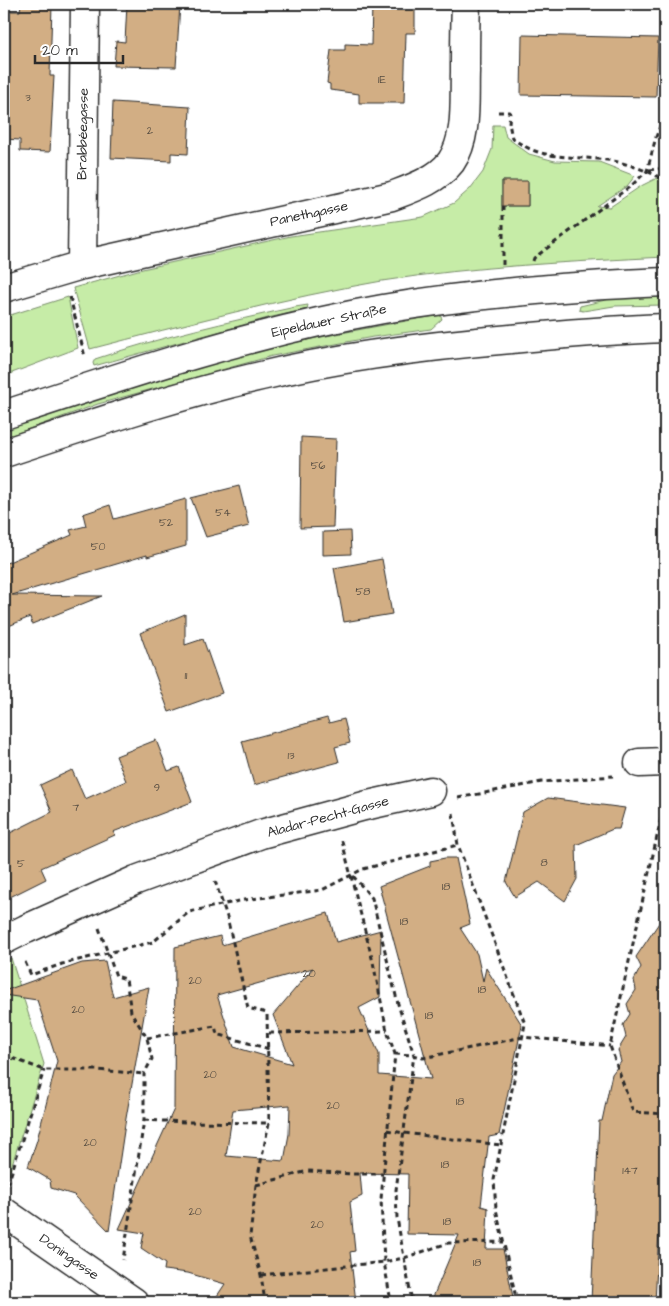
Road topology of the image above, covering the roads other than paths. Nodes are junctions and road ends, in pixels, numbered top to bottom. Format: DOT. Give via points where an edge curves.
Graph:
graph roads {
  1 [pos="85,4"];
  2 [pos="466,4"];
  3 [pos="73,267"];
  4 [pos="665,282"];
  5 [pos="4,288"];
  6 [pos="665,328"];
  7 [pos="4,415"];
  8 [pos="4,452"];
  9 [pos="431,792"];
  10 [pos="13,949"];
  11 [pos="5,1201"];
  12 [pos="126,1296"];
  1 -- 3 [label="street, Brabbéegasse"];
  2 -- 3 [label="street, Panethgasse" via="464,115 460,144 451,162 438,175 392,196"];
  3 -- 5 [label="street, Panethgasse"];
  4 -- 7 [label="street, Eipeldauer Straße" via="553,288 382,309 257,337 136,371"];
  6 -- 8 [label="street" via="438,345 360,356 261,376 165,401"];
  9 -- 10 [label="street, Aladar-Pecht-Gasse" via="261,834 136,880 26,929"];
  11 -- 12 [label="street, Doningasse"];
}
